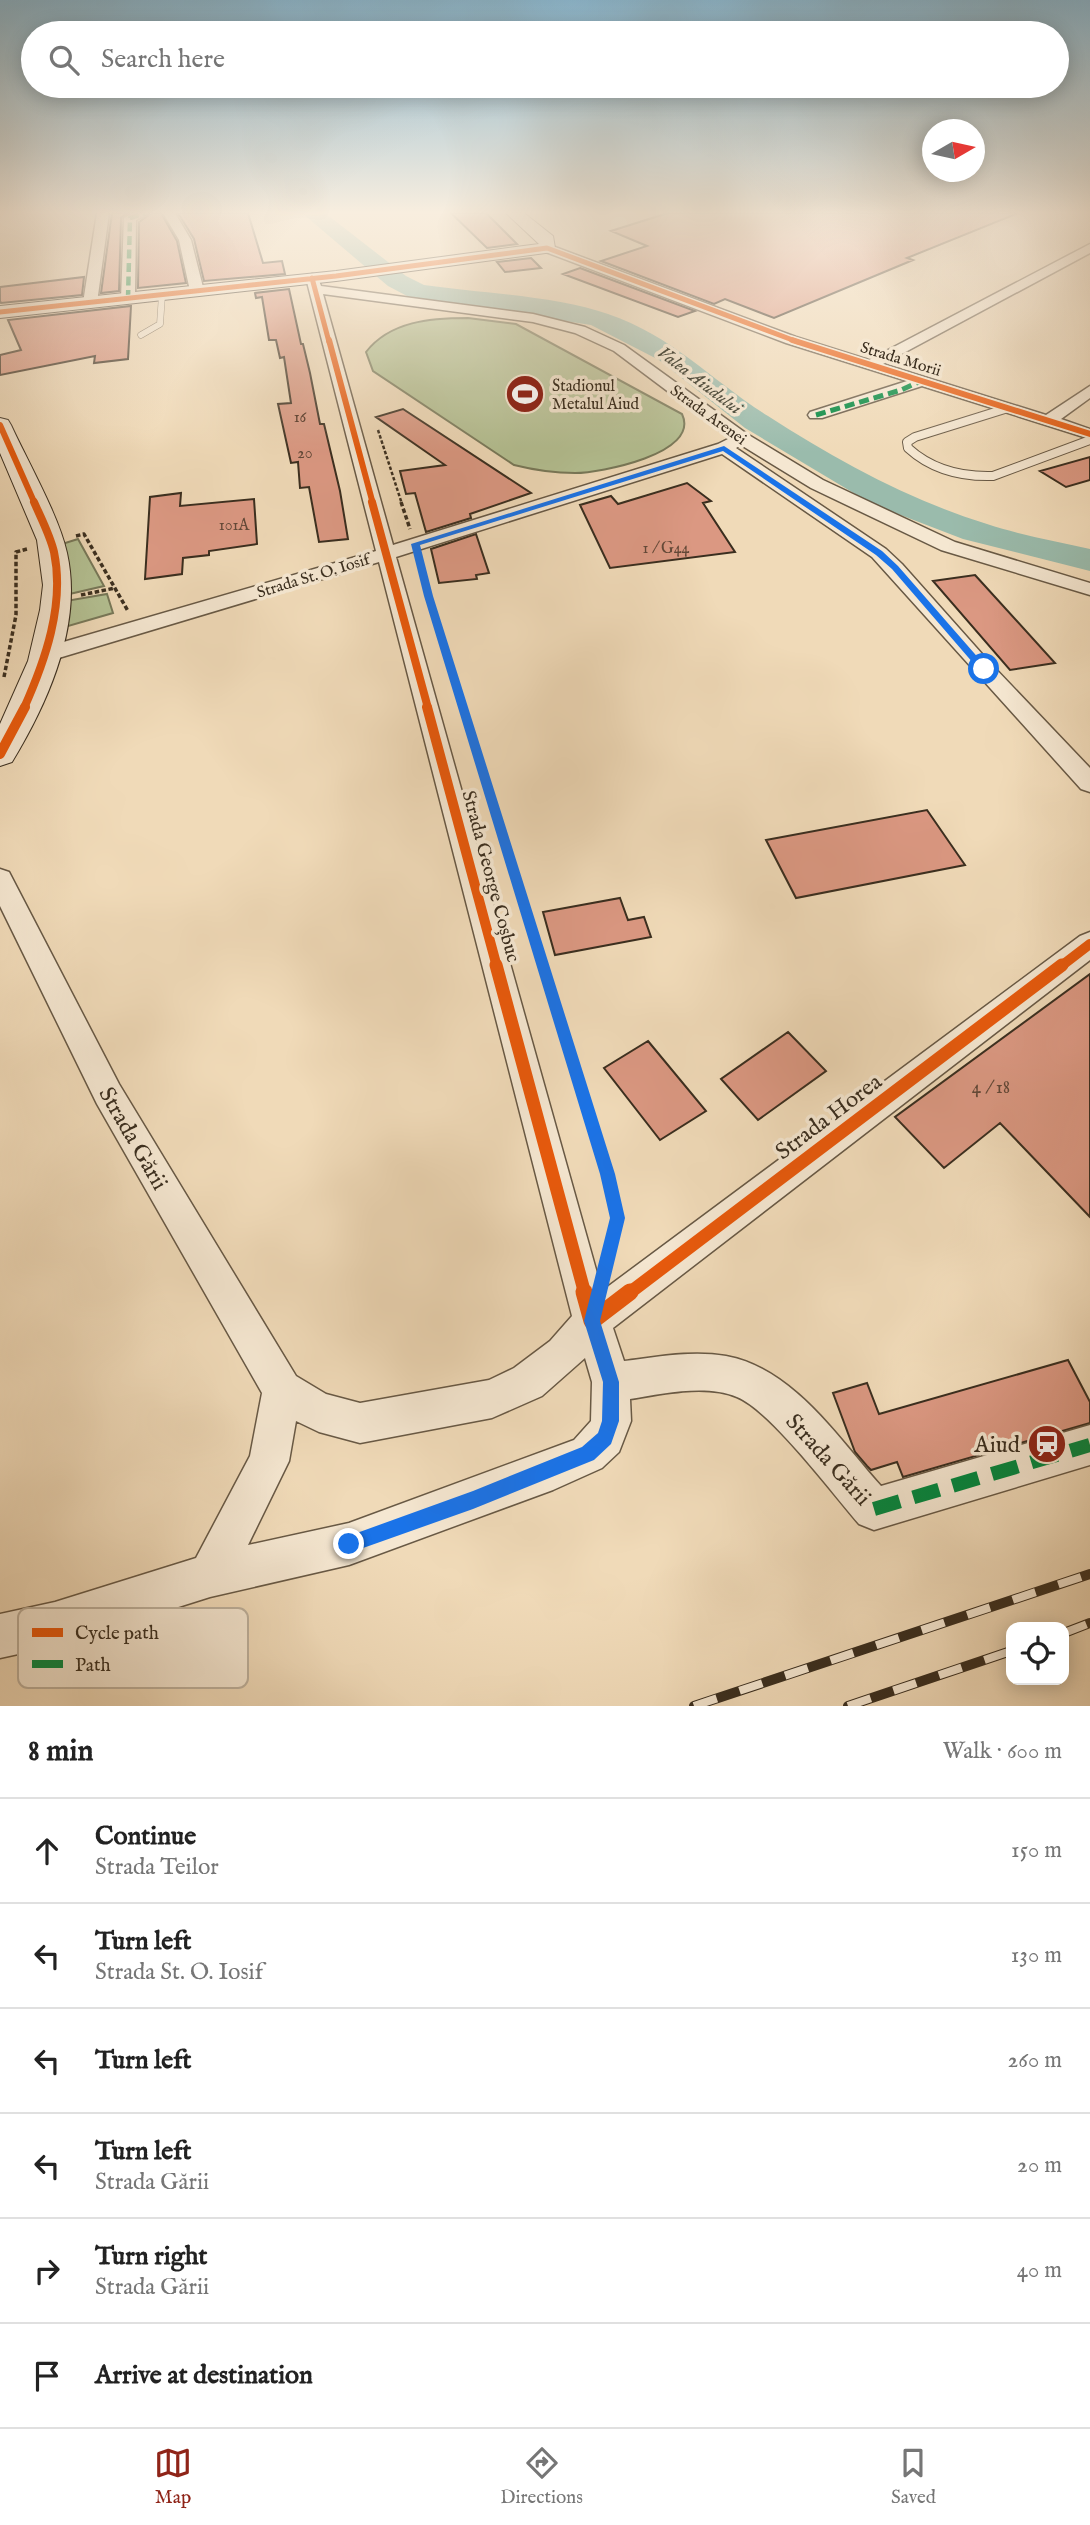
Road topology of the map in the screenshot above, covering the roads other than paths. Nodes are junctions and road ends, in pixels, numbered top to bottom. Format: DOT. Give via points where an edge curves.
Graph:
graph roads {
  1 [pos="92,293"];
  2 [pos="128,293"];
  3 [pos="183,293"];
  4 [pos="325,293"];
  5 [pos="388,293"];
  6 [pos="662,293"];
  7 [pos="1006,293"];
  8 [pos="162,295"];
  9 [pos="128,299"];
  10 [pos="90,303"];
  11 [pos="30,310"];
  12 [pos="0,312"];
  13 [pos="0,318"];
  14 [pos="141,335"];
  15 [pos="871,365"];
  16 [pos="921,381"];
  17 [pos="1090,391"];
  18 [pos="1008,408"];
  19 [pos="816,415"];
  20 [pos="1048,421"];
  21 [pos="0,425"];
  22 [pos="1090,434"];
  23 [pos="1090,440"];
  24 [pos="732,443"];
  25 [pos="388,553"];
  26 [pos="1090,589"];
  27 [pos="44,655"];
  28 [pos="0,754"];
  29 [pos="1090,783"];
  30 [pos="0,879"];
  31 [pos="1090,944"];
  32 [pos="592,1321"];
  33 [pos="611,1382"];
  34 [pos="282,1390"];
  35 [pos="1090,1445"];
  36 [pos="210,1575"];
  37 [pos="106,1608"];
  38 [pos="18,1632"];
  39 [pos="0,1636"];
  1 -- 10 [label="street"];
  2 -- 9 [label="street"];
  3 -- 8 [label="main road"];
  4 -- 25 [label="street, Strada George Coșbuc"];
  5 -- 24 [label="street, Strada Arenei" via="580,330 619,348"];
  6 -- 15 [label="street, Strada Morii"];
  7 -- 15 [label="street"];
  8 -- 9 [label="main road"];
  8 -- 14 [label="lane" via="160,324"];
  9 -- 10 [label="main road"];
  10 -- 11 [label="main road"];
  11 -- 12 [label="main road"];
  11 -- 13 [label="main road"];
  15 -- 16 [label="street, Strada Morii"];
  16 -- 18 [label="street, Strada Morii"];
  16 -- 19 [label="street"];
  17 -- 20 [label="street"];
  18 -- 20 [label="street, Strada Morii"];
  18 -- 23 [label="lane" via="915,437 907,442 908,448 931,463 979,478"];
  20 -- 22 [label="street, Strada Morii"];
  21 -- 27 [label="main road" via="55,559 55,600"];
  24 -- 25 [label="street, Strada St. O. Iosif"];
  24 -- 26 [label="street, Strada Arenei" via="948,547"];
  24 -- 29 [label="street" via="895,568"];
  25 -- 27 [label="street, Strada St. O. Iosif"];
  25 -- 32 [label="street, Strada George Coșbuc"];
  27 -- 28 [label="main road"];
  30 -- 34 [label="street, Strada Gării" via="108,1094"];
  31 -- 32 [label="street, Strada Horea"];
  32 -- 33 [label="street"];
  32 -- 34 [label="street, Strada Gării" via="563,1354 528,1382 492,1399 360,1423 319,1412"];
  33 -- 35 [label="street, Strada Gării" via="698,1372 742,1378 777,1402 874,1509"];
  33 -- 36 [label="street" via="611,1421 605,1438 588,1454 349,1544"];
  34 -- 36 [label="street" via="269,1461"];
  36 -- 37 [label="street"];
  38 -- 39 [label="street"];
}
